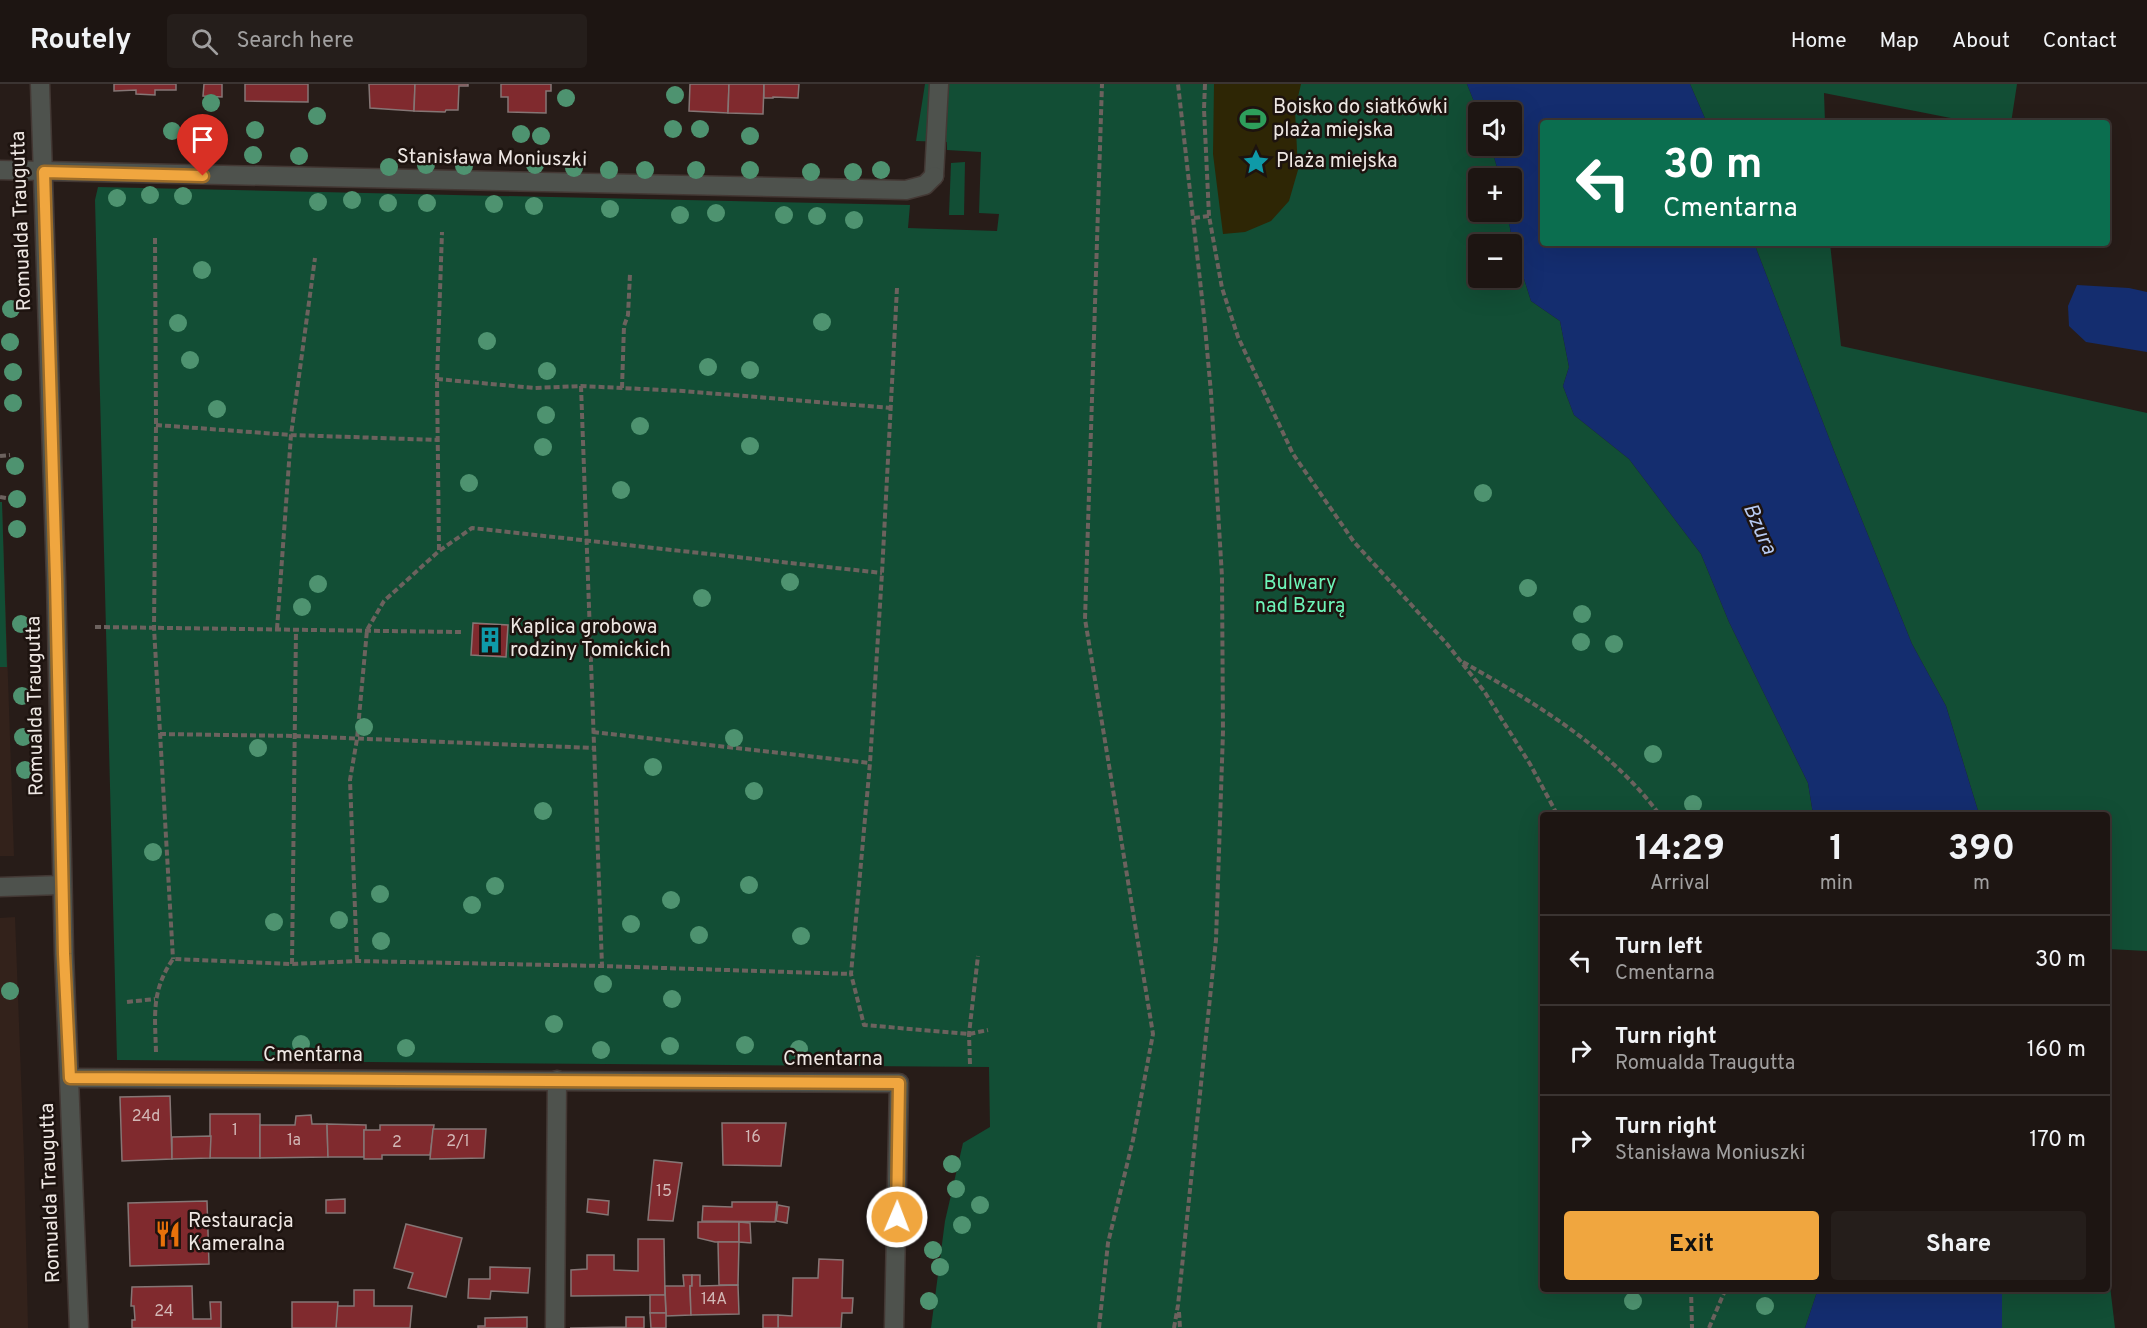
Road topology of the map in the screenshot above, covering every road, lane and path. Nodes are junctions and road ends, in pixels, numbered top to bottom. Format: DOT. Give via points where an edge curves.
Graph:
graph roads {
  1 [pos="40,84"];
  2 [pos="939,84"];
  3 [pos="1102,84"];
  4 [pos="1178,84"];
  5 [pos="1205,84"];
  6 [pos="0,170"];
  7 [pos="44,172"];
  8 [pos="1209,216"];
  9 [pos="1194,218"];
  10 [pos="442,232"];
  11 [pos="154,238"];
  12 [pos="315,258"];
  13 [pos="630,274"];
  14 [pos="897,288"];
  15 [pos="437,379"];
  16 [pos="581,386"];
  17 [pos="622,388"];
  18 [pos="891,408"];
  19 [pos="156,425"];
  20 [pos="291,435"];
  21 [pos="439,440"];
  22 [pos="10,455"];
  23 [pos="0,456"];
  24 [pos="0,497"];
  25 [pos="11,499"];
  26 [pos="586,540"];
  27 [pos="440,551"];
  28 [pos="882,573"];
  29 [pos="95,627"];
  30 [pos="154,628"];
  31 [pos="277,629"];
  32 [pos="296,629"];
  33 [pos="367,630"];
  34 [pos="461,632"];
  35 [pos="1460,660"];
  36 [pos="593,732"];
  37 [pos="160,734"];
  38 [pos="295,736"];
  39 [pos="357,739"];
  40 [pos="594,748"];
  41 [pos="870,763"];
  42 [pos="1556,812"];
  43 [pos="1657,812"];
  44 [pos="62,885"];
  45 [pos="0,887"];
  46 [pos="978,956"];
  47 [pos="173,959"];
  48 [pos="357,961"];
  49 [pos="292,964"];
  50 [pos="602,966"];
  51 [pos="851,974"];
  52 [pos="155,999"];
  53 [pos="127,1002"];
  54 [pos="988,1030"];
  55 [pos="969,1034"];
  56 [pos="156,1056"];
  57 [pos="970,1064"];
  58 [pos="70,1078"];
  59 [pos="556,1080"];
  60 [pos="1691,1292"];
  61 [pos="1724,1292"];
  62 [pos="1178,1305"];
  63 [pos="79,1328"];
  64 [pos="555,1328"];
  65 [pos="894,1328"];
  66 [pos="1099,1328"];
  67 [pos="1174,1328"];
  68 [pos="1180,1328"];
  69 [pos="1692,1328"];
  70 [pos="1709,1328"];
  1 -- 7 [label="street, Romualda Traugutta"];
  2 -- 7 [label="street, Stanisława Moniuszki" via="934,176 925,185 906,190"];
  3 -- 66 [label="path" via="1085,619 1153,1034 1108,1243"];
  4 -- 9 [label="path"];
  5 -- 8 [label="path"];
  6 -- 7 [label="street, Stanisława Moniuszki"];
  7 -- 44 [label="street, Romualda Traugutta"];
  8 -- 9 [label="path"];
  8 -- 35 [label="path" via="1222,288 1238,338 1293,454 1354,542"];
  9 -- 62 [label="path" via="1211,393 1222,577 1223,732 1216,940"];
  10 -- 15 [label="path"];
  11 -- 19 [label="path"];
  12 -- 20 [label="path"];
  13 -- 17 [label="path"];
  14 -- 18 [label="path"];
  15 -- 16 [label="path" via="535,388"];
  15 -- 21 [label="path"];
  16 -- 17 [label="path"];
  16 -- 26 [label="path"];
  17 -- 18 [label="path"];
  18 -- 28 [label="path"];
  19 -- 20 [label="path"];
  19 -- 30 [label="path"];
  20 -- 21 [label="path"];
  20 -- 31 [label="path"];
  21 -- 27 [label="path"];
  22 -- 23 [label="path"];
  24 -- 25 [label="path"];
  26 -- 27 [label="path" via="472,528"];
  26 -- 28 [label="path"];
  26 -- 36 [label="path"];
  27 -- 33 [label="path" via="384,601"];
  28 -- 41 [label="path"];
  29 -- 30 [label="path"];
  30 -- 31 [label="path"];
  30 -- 37 [label="path"];
  31 -- 32 [label="path"];
  32 -- 33 [label="path"];
  32 -- 38 [label="path"];
  33 -- 34 [label="path"];
  33 -- 39 [label="path"];
  35 -- 42 [label="path" via="1484,691"];
  35 -- 43 [label="path" via="1528,698 1584,739"];
  36 -- 40 [label="path"];
  36 -- 41 [label="path"];
  37 -- 38 [label="path"];
  37 -- 47 [label="path"];
  38 -- 39 [label="path"];
  38 -- 49 [label="path"];
  39 -- 40 [label="path"];
  39 -- 48 [label="path" via="350,780"];
  40 -- 50 [label="path"];
  41 -- 51 [label="path"];
  44 -- 45 [label="street"];
  44 -- 58 [label="street, Romualda Traugutta"];
  46 -- 55 [label="path"];
  47 -- 49 [label="path"];
  47 -- 52 [label="path"];
  48 -- 49 [label="path"];
  48 -- 50 [label="path"];
  50 -- 51 [label="path"];
  51 -- 55 [label="path" via="864,1025"];
  52 -- 53 [label="path"];
  52 -- 56 [label="path"];
  54 -- 55 [label="path"];
  55 -- 57 [label="path"];
  58 -- 59 [label="street, Cmentarna"];
  58 -- 63 [label="street, Romualda Traugutta"];
  59 -- 64 [label="street"];
  59 -- 65 [label="street, Cmentarna" via="899,1083"];
  60 -- 69 [label="path"];
  61 -- 70 [label="path"];
  62 -- 67 [label="path"];
  62 -- 68 [label="path"];
}
